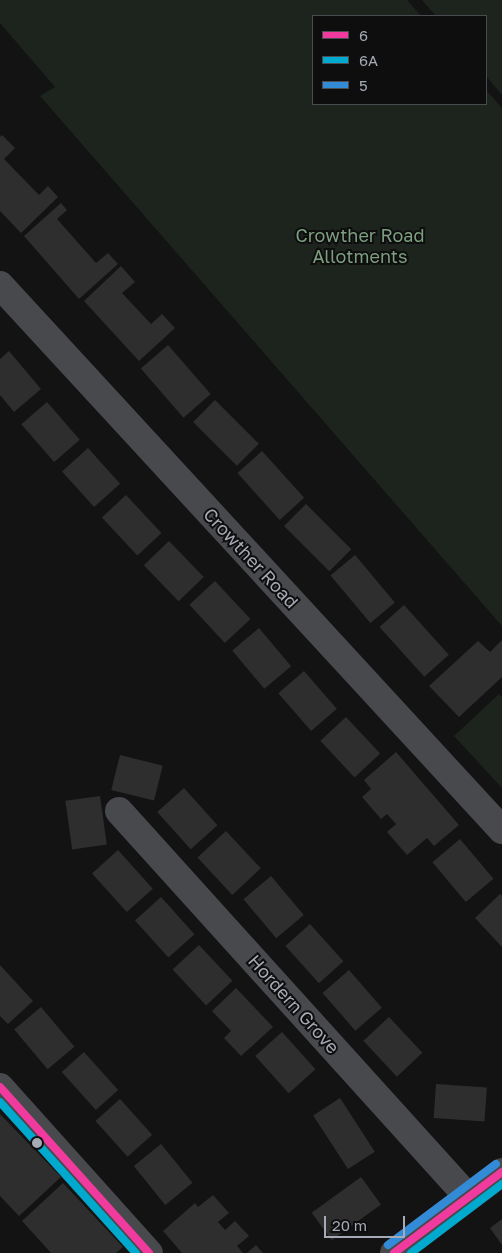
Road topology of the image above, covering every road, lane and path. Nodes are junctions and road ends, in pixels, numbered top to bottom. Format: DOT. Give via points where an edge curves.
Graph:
graph roads {
  1 [pos="0,285"];
  2 [pos="119,811"];
  3 [pos="502,830"];
  4 [pos="0,1087"];
  5 [pos="502,1172"];
  6 [pos="468,1197"];
  7 [pos="405,1250"];
  8 [pos="149,1253"];
  1 -- 3 [label="street, Crowther Road"];
  2 -- 6 [label="street, Hordern Grove"];
  4 -- 8 [label="street"];
  5 -- 6 [label="street"];
  6 -- 7 [label="street"];
}
